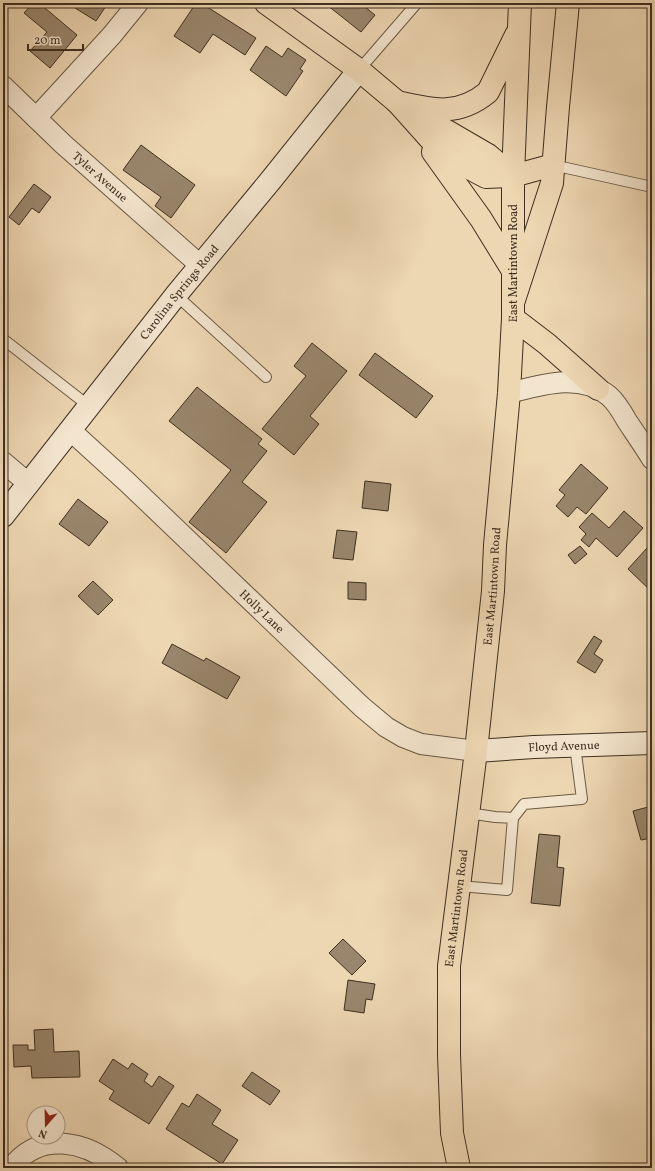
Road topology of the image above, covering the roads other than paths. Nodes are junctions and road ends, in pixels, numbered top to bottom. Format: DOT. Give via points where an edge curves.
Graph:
graph roads {
  1 [pos="138,3"];
  2 [pos="266,3"];
  3 [pos="417,3"];
  4 [pos="520,3"];
  5 [pos="568,3"];
  6 [pos="520,28"];
  7 [pos="360,70"];
  8 [pos="3,86"];
  9 [pos="397,102"];
  10 [pos="36,118"];
  11 [pos="553,166"];
  12 [pos="513,176"];
  13 [pos="652,187"];
  14 [pos="200,266"];
  15 [pos="513,271"];
  16 [pos="176,295"];
  17 [pos="513,311"];
  18 [pos="3,339"];
  19 [pos="266,377"];
  20 [pos="598,389"];
  21 [pos="509,393"];
  22 [pos="90,407"];
  23 [pos="70,430"];
  24 [pos="652,459"];
  25 [pos="3,462"];
  26 [pos="29,484"];
  27 [pos="3,516"];
  28 [pos="652,743"];
  29 [pos="575,746"];
  30 [pos="476,751"];
  31 [pos="468,814"];
  32 [pos="513,818"];
  33 [pos="459,886"];
  34 [pos="11,1168"];
  35 [pos="118,1168"];
  36 [pos="459,1168"];
  1 -- 10 [label="street"];
  2 -- 7 [label="main road"];
  3 -- 7 [label="lane"];
  4 -- 6 [label="main road, East Martintown Road"];
  5 -- 11 [label="main road"];
  6 -- 9 [label="main road" via="488,92 481,98 462,107 442,111"];
  6 -- 12 [label="main road, East Martintown Road"];
  7 -- 9 [label="main road"];
  7 -- 14 [label="street, Carolina Springs Road"];
  8 -- 10 [label="street, Tyler Avenue"];
  9 -- 12 [label="main road" via="450,158 486,177"];
  9 -- 15 [label="main road" via="481,219"];
  10 -- 14 [label="street, Tyler Avenue"];
  11 -- 12 [label="main road"];
  11 -- 13 [label="lane"];
  11 -- 17 [label="main road" via="552,184"];
  12 -- 15 [label="main road, East Martintown Road"];
  14 -- 16 [label="street, Carolina Springs Road"];
  15 -- 17 [label="main road, East Martintown Road"];
  16 -- 19 [label="lane"];
  16 -- 22 [label="street, Carolina Springs Road"];
  17 -- 20 [label="main road"];
  17 -- 21 [label="main road, East Martintown Road"];
  18 -- 22 [label="lane"];
  20 -- 21 [label="street" via="577,382 544,384"];
  20 -- 24 [label="street" via="618,406"];
  21 -- 30 [label="main road, East Martintown Road" via="493,590"];
  22 -- 23 [label="street, Carolina Springs Road"];
  23 -- 26 [label="street, Carolina Springs Road"];
  23 -- 30 [label="street, Holly Lane" via="386,727 421,744"];
  25 -- 26 [label="street"];
  26 -- 27 [label="street, Carolina Springs Road"];
  28 -- 29 [label="street, Floyd Avenue"];
  29 -- 30 [label="street, Floyd Avenue"];
  29 -- 32 [label="lane" via="582,799 524,804"];
  30 -- 31 [label="main road, East Martintown Road"];
  31 -- 32 [label="lane"];
  31 -- 33 [label="main road, East Martintown Road"];
  32 -- 33 [label="lane" via="507,890"];
  33 -- 36 [label="main road, East Martintown Road" via="449,966 452,1133"];
  34 -- 35 [label="street" via="32,1150 54,1143 84,1148"];
}
